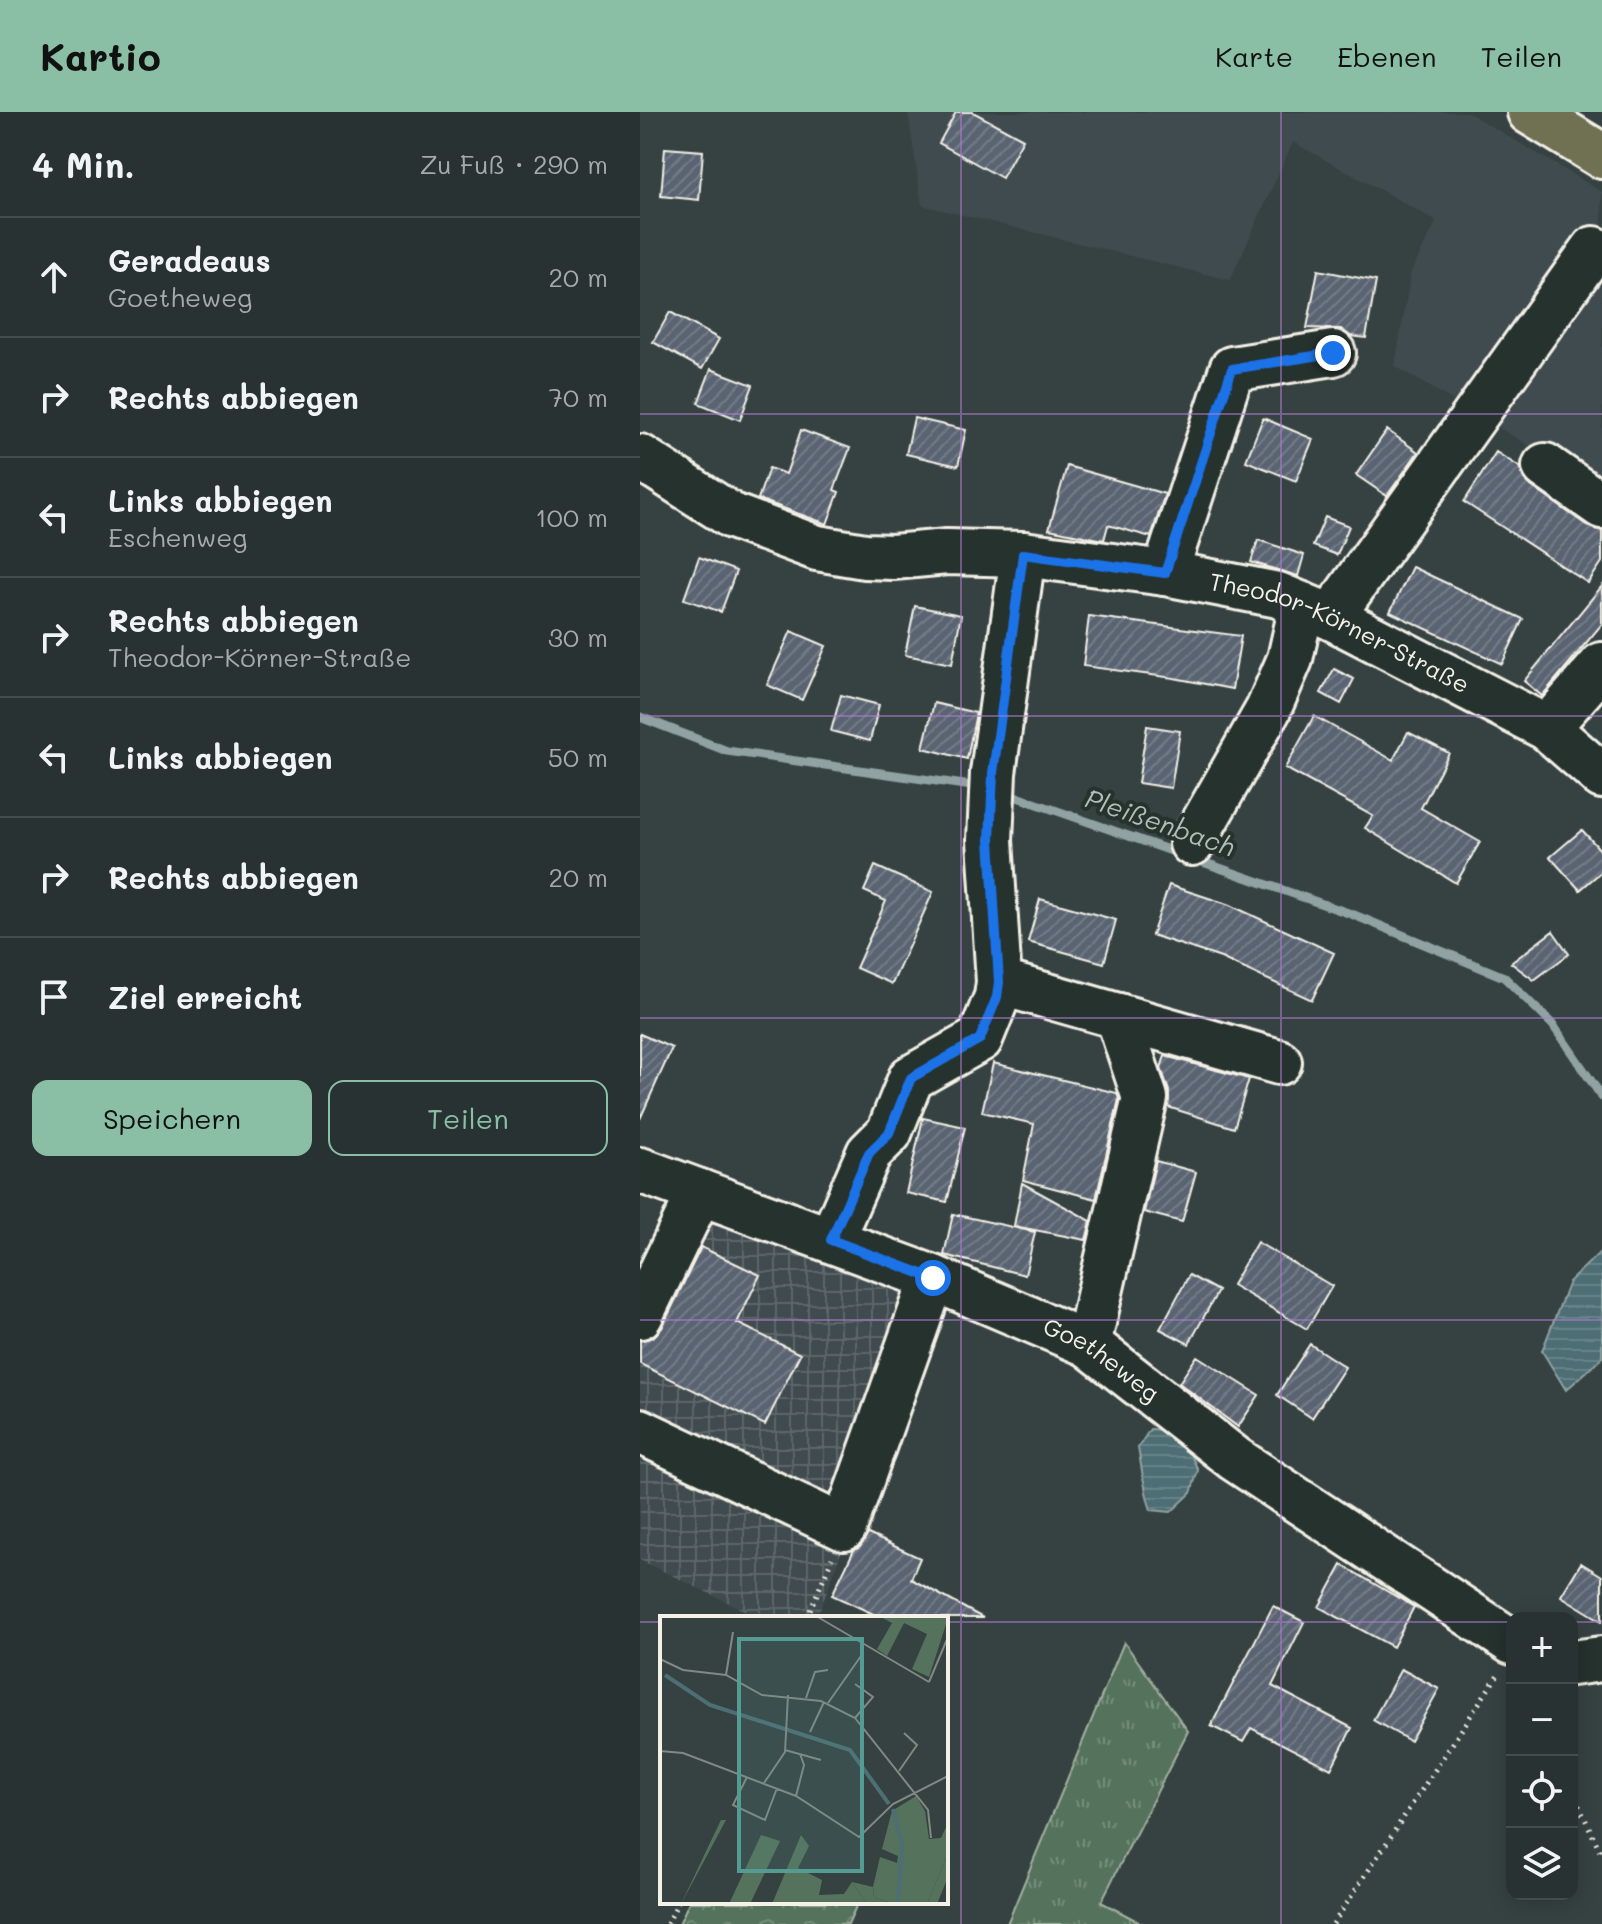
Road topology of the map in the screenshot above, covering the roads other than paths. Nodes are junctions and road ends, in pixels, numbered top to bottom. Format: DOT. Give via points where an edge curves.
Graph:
graph roads {
  1 [pos="1530,112"];
  2 [pos="1602,156"];
  3 [pos="1594,249"];
  4 [pos="1333,353"];
  5 [pos="640,457"];
  6 [pos="1545,466"];
  7 [pos="1602,506"];
  8 [pos="1023,554"];
  9 [pos="1165,573"];
  10 [pos="1316,611"];
  11 [pos="1602,665"];
  12 [pos="1547,728"];
  13 [pos="1602,776"];
  14 [pos="1192,843"];
  15 [pos="998,989"];
  16 [pos="1118,1016"];
  17 [pos="1279,1062"];
  18 [pos="640,1170"];
  19 [pos="700,1192"];
  20 [pos="831,1240"];
  21 [pos="933,1278"];
  22 [pos="640,1316"];
  23 [pos="1088,1344"];
  24 [pos="640,1431"];
  25 [pos="1506,1649"];
  26 [pos="1602,1659"];
  27 [pos="1578,1662"];
  1 -- 2 [label="main road"];
  3 -- 10 [label="street"];
  4 -- 9 [label="street" via="1232,369"];
  5 -- 8 [label="street, Theodor-Körner-Straße" via="732,516 817,548 893,557"];
  6 -- 7 [label="street"];
  8 -- 9 [label="street, Theodor-Körner-Straße"];
  8 -- 15 [label="street" via="993,773 990,840"];
  9 -- 10 [label="street, Theodor-Körner-Straße" via="1278,595"];
  10 -- 12 [label="street, Theodor-Körner-Straße"];
  10 -- 14 [label="street" via="1268,710"];
  11 -- 12 [label="street"];
  12 -- 13 [label="street, Theodor-Körner-Straße"];
  15 -- 16 [label="street"];
  15 -- 20 [label="street" via="980,1039 911,1078 889,1133 869,1153"];
  16 -- 17 [label="street"];
  16 -- 23 [label="street" via="1145,1098"];
  18 -- 19 [label="street, Goetheweg"];
  19 -- 20 [label="street, Goetheweg"];
  19 -- 22 [label="street"];
  20 -- 21 [label="street, Goetheweg"];
  21 -- 23 [label="street, Goetheweg"];
  21 -- 24 [label="street" via="844,1528"];
  23 -- 25 [label="street, Goetheweg" via="1235,1459"];
  26 -- 27 [label="street"];
}
